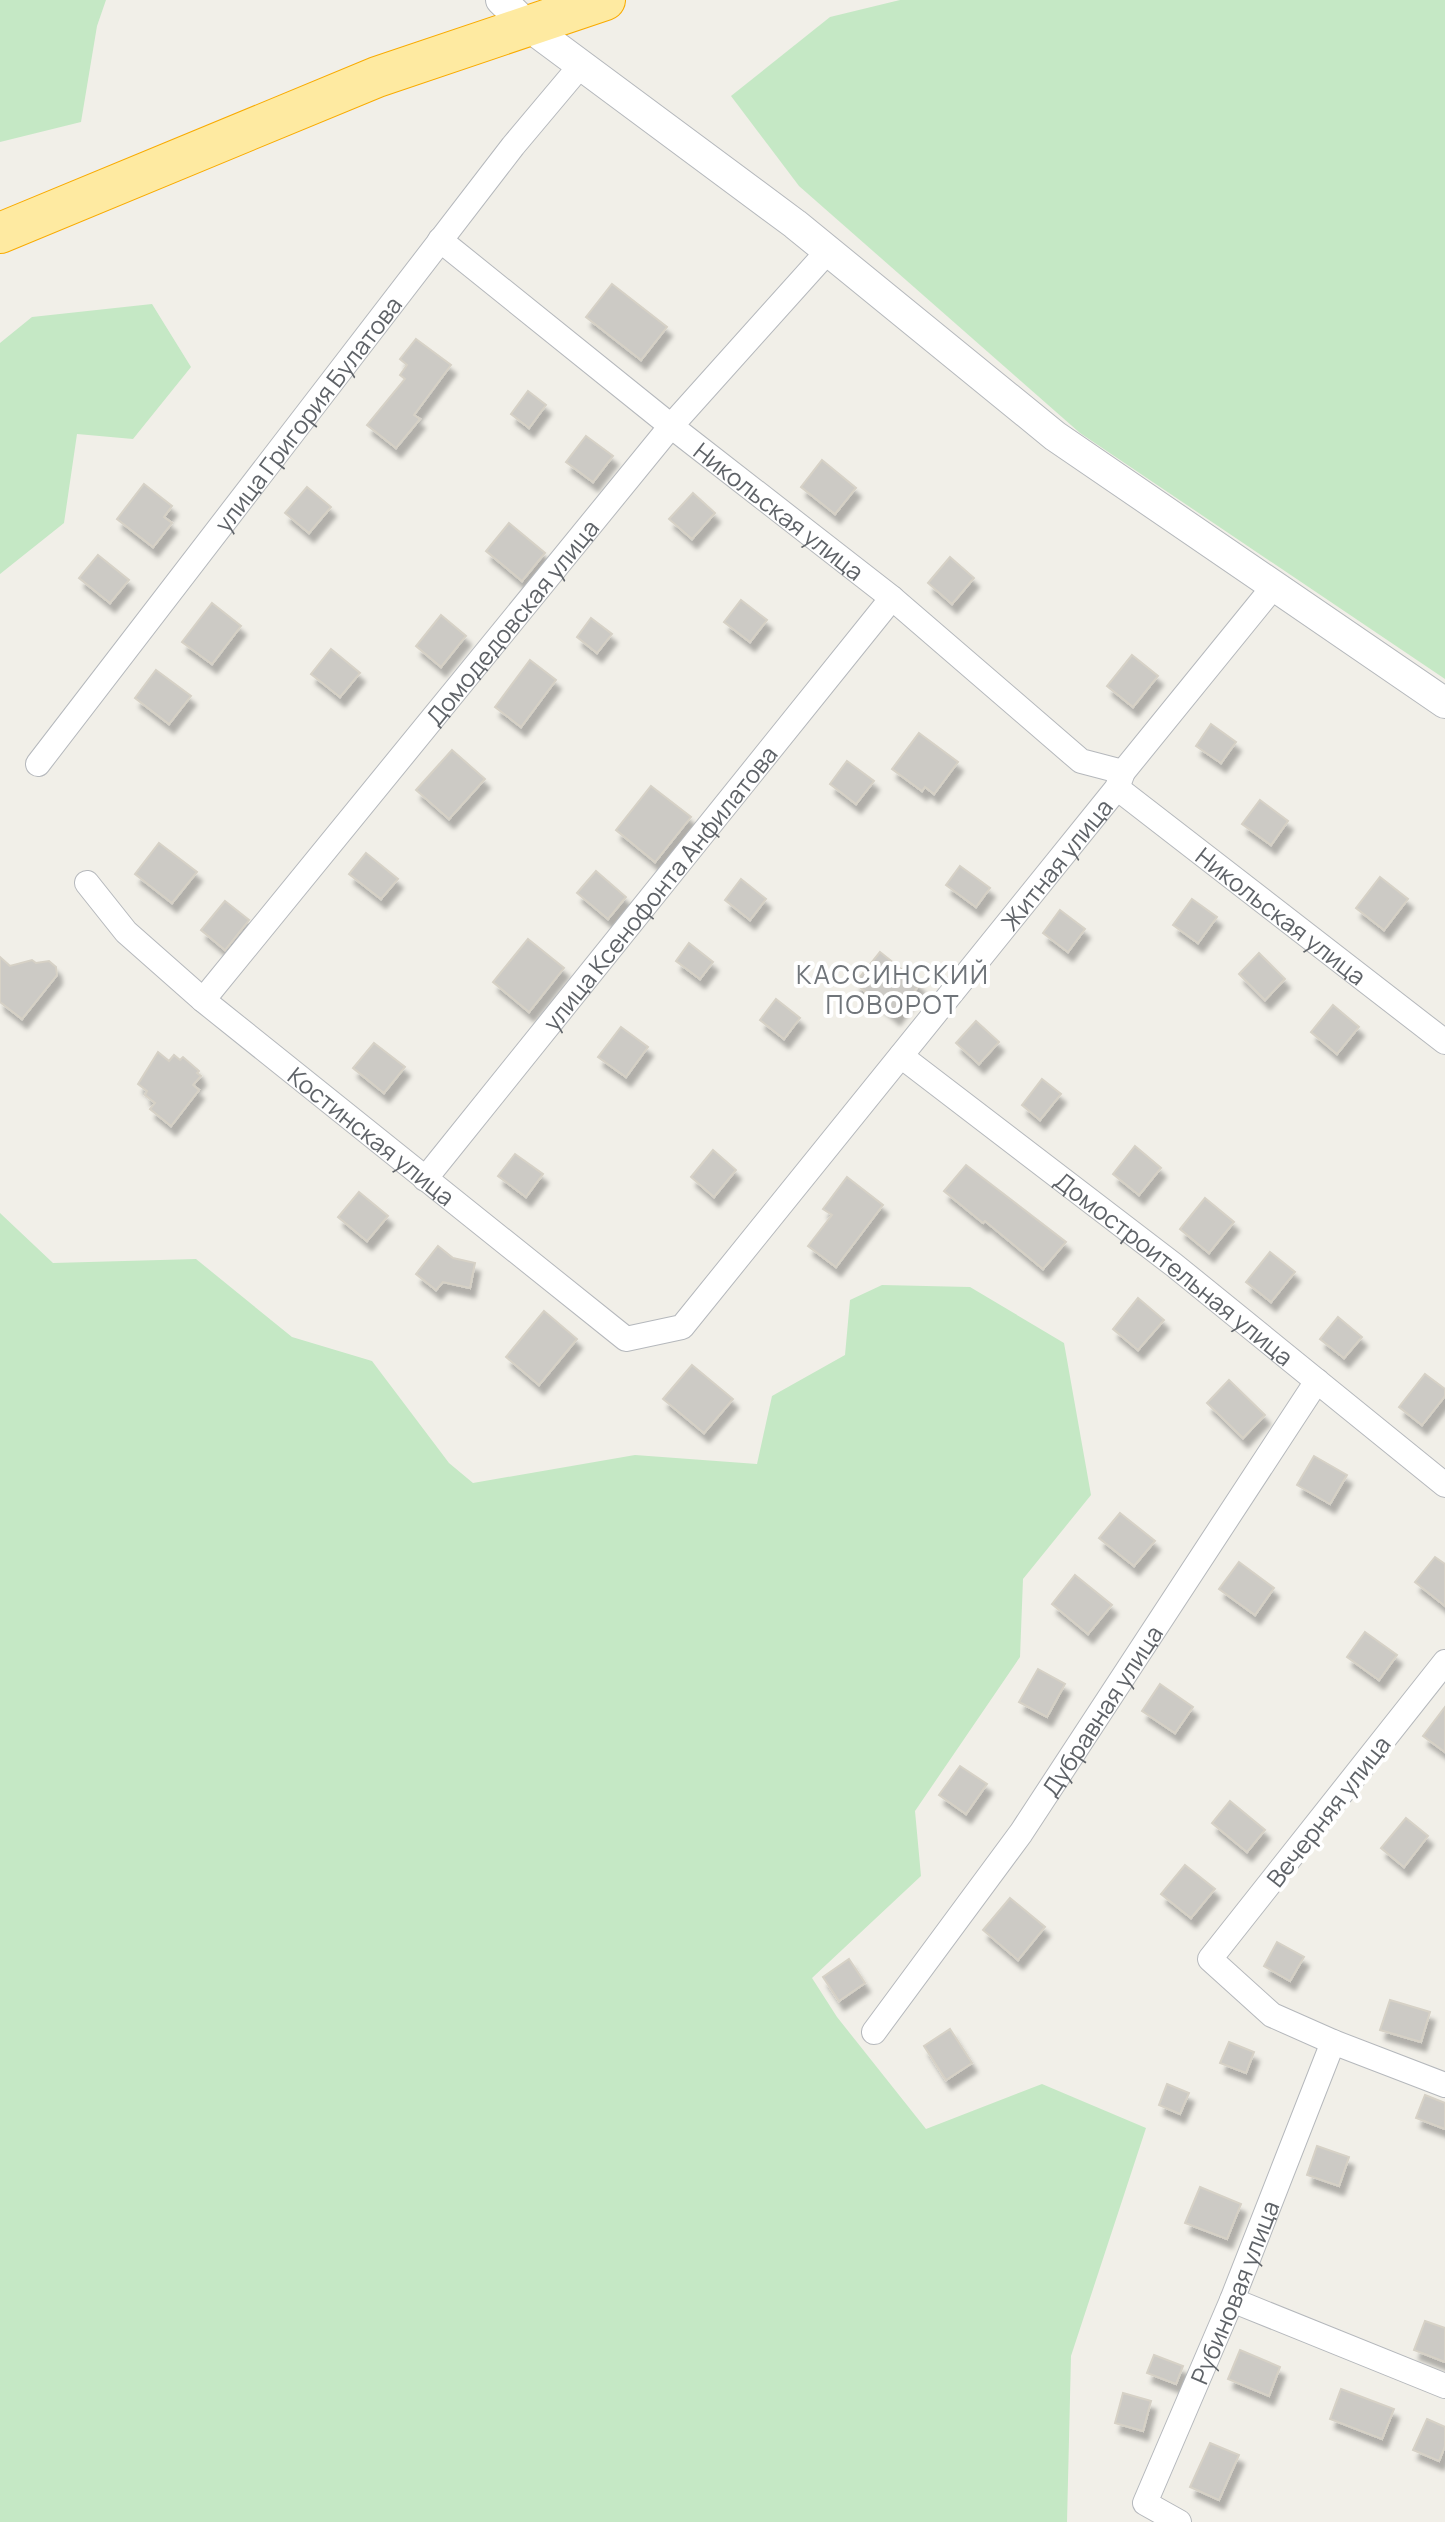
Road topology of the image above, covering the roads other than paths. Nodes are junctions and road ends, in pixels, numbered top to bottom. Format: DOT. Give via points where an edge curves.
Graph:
graph roads {
  1 [pos="605,0"];
  2 [pos="514,12"];
  3 [pos="581,65"];
  4 [pos="0,233"];
  5 [pos="440,240"];
  6 [pos="828,251"];
  7 [pos="671,426"];
  8 [pos="1274,586"];
  9 [pos="892,598"];
  10 [pos="1445,703"];
  11 [pos="38,764"];
  12 [pos="1120,780"];
  13 [pos="87,883"];
  14 [pos="203,1000"];
  15 [pos="1445,1042"];
  16 [pos="901,1056"];
  17 [pos="425,1179"];
  18 [pos="682,1327"];
  19 [pos="1317,1381"];
  20 [pos="1445,1485"];
  21 [pos="1445,1662"];
  22 [pos="874,2032"];
  23 [pos="1333,2042"];
  24 [pos="1445,2085"];
  25 [pos="1232,2300"];
  26 [pos="1445,2386"];
  27 [pos="1179,2522"];
  1 -- 2 [label="highway"];
  2 -- 3 [label="street"];
  2 -- 4 [label="highway" via="377,77"];
  3 -- 5 [label="street, улица Григория Булатова"];
  3 -- 6 [label="street"];
  5 -- 7 [label="street, Никольская улица"];
  5 -- 11 [label="street, улица Григория Булатова"];
  6 -- 7 [label="street, Домодедовская улица"];
  6 -- 8 [label="street" via="1055,436"];
  7 -- 9 [label="street, Никольская улица"];
  7 -- 14 [label="street, Домодедовская улица"];
  8 -- 10 [label="street"];
  8 -- 12 [label="street, Житная улица"];
  9 -- 12 [label="street, Никольская улица" via="1081,761"];
  9 -- 17 [label="street, улица Ксенофонта Анфилатова"];
  12 -- 15 [label="street, Никольская улица"];
  12 -- 16 [label="street, Житная улица"];
  13 -- 14 [label="street, Костинская улица" via="126,932"];
  14 -- 17 [label="street, Костинская улица"];
  16 -- 18 [label="street, Житная улица"];
  16 -- 19 [label="street, Домостроительная улица"];
  17 -- 18 [label="street, Костинская улица" via="626,1339"];
  19 -- 20 [label="street, Домостроительная улица"];
  19 -- 22 [label="street, Дубравная улица" via="1021,1833"];
  21 -- 23 [label="street, Вечерняя улица" via="1210,1959 1272,2015"];
  23 -- 24 [label="street"];
  23 -- 25 [label="street, Рубиновая улица"];
  25 -- 26 [label="street"];
  25 -- 27 [label="street, Рубиновая улица" via="1145,2503"];
}
